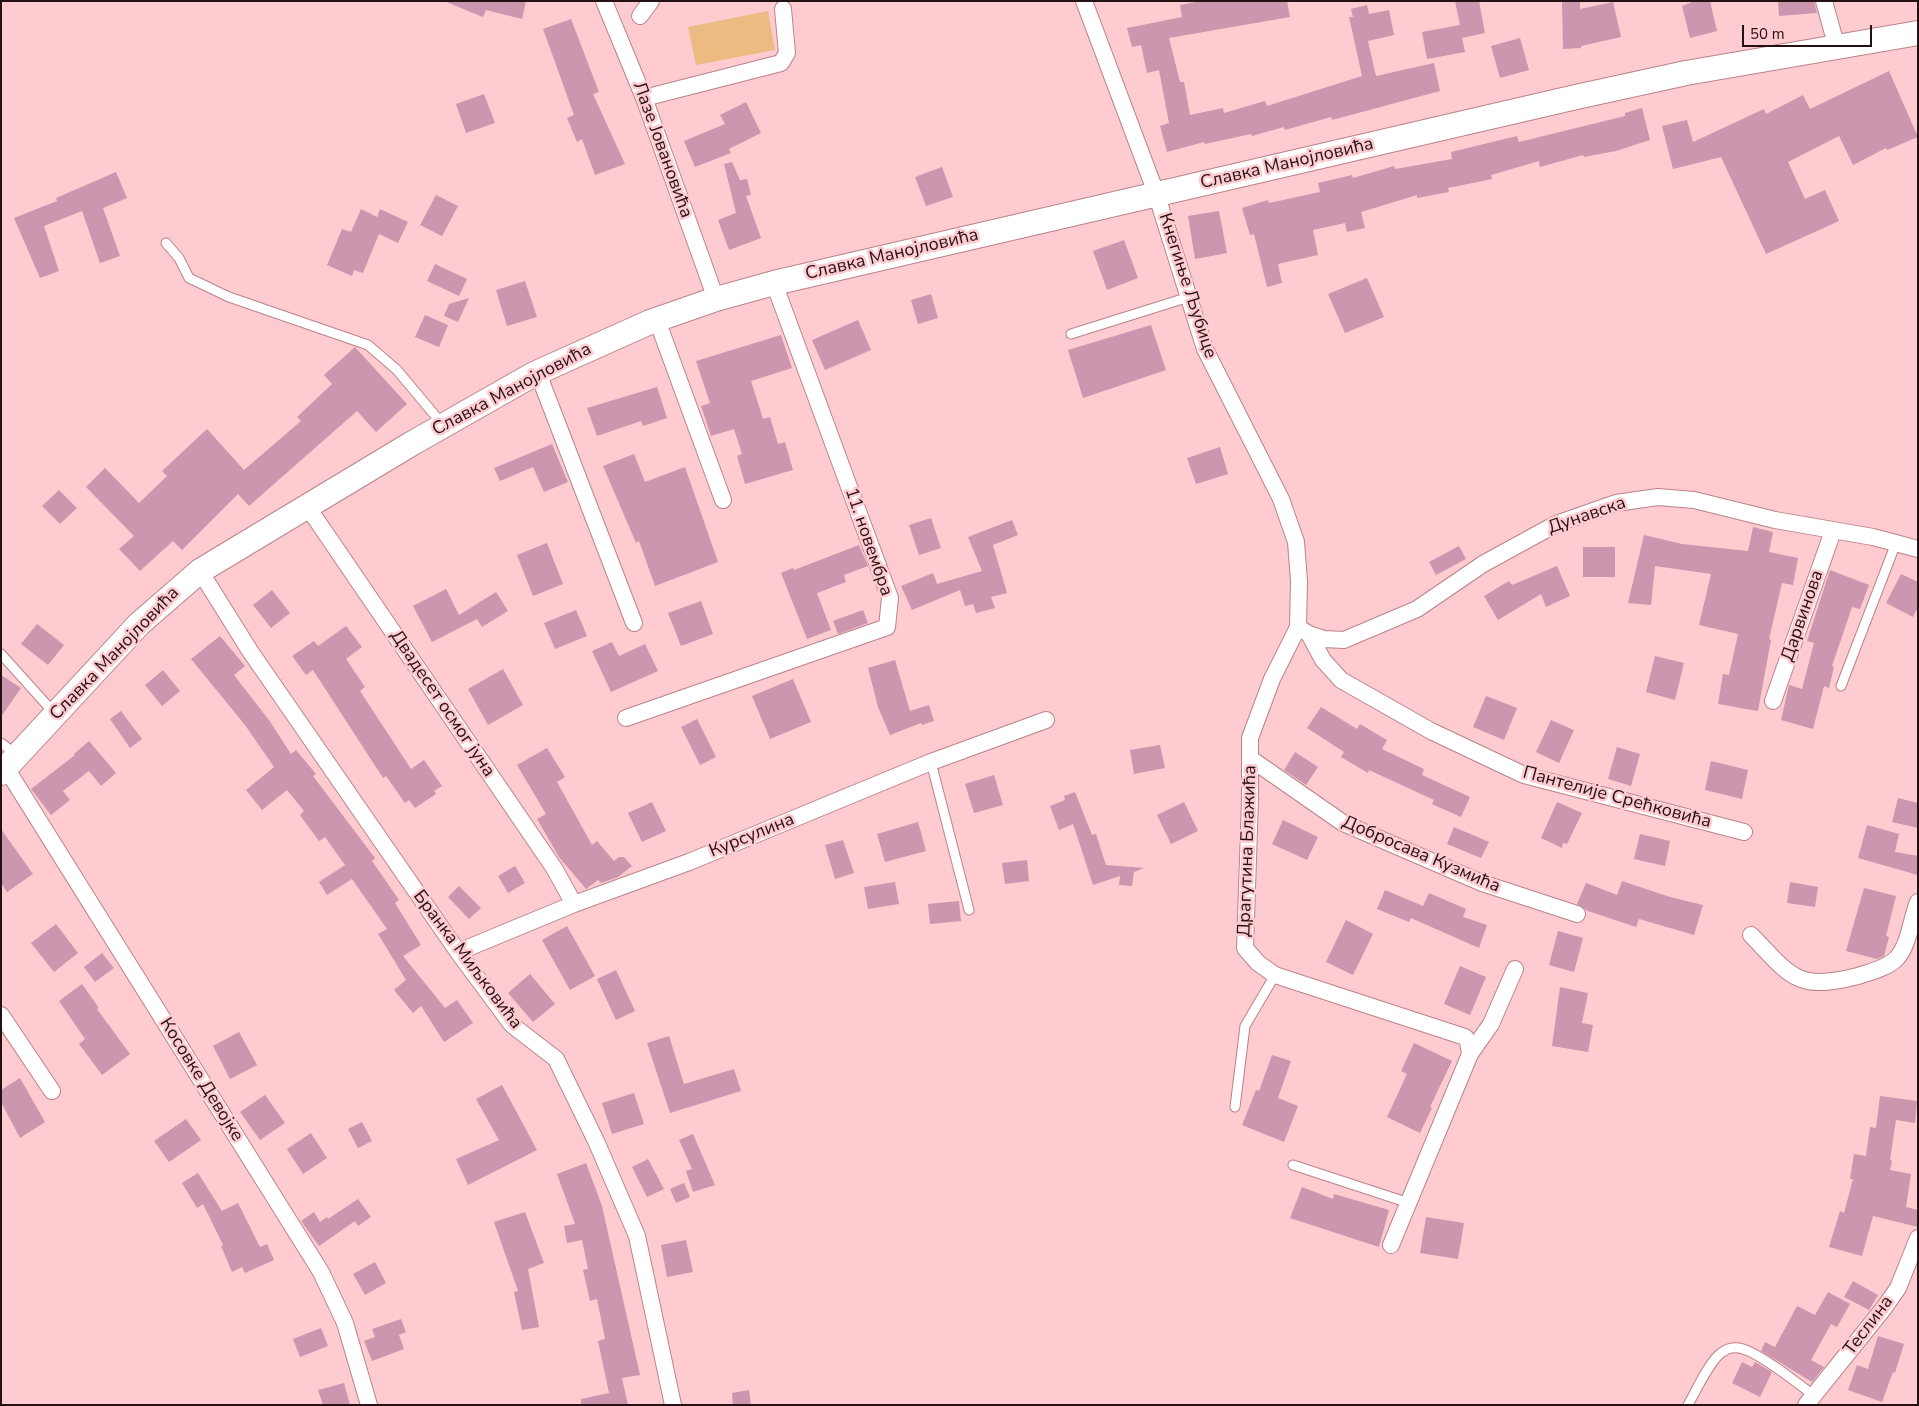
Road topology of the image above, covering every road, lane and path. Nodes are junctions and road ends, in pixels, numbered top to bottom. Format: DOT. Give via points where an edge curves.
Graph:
graph roads {
  1 [pos="604,1"];
  2 [pos="651,1"];
  3 [pos="1084,1"];
  4 [pos="1824,1"];
  5 [pos="783,9"];
  6 [pos="640,16"];
  7 [pos="1918,33"];
  8 [pos="1837,48"];
  9 [pos="644,98"];
  10 [pos="1156,193"];
  11 [pos="166,243"];
  12 [pos="774,283"];
  13 [pos="1189,297"];
  14 [pos="716,299"];
  15 [pos="657,320"];
  16 [pos="1071,334"];
  17 [pos="538,372"];
  18 [pos="444,425"];
  19 [pos="723,500"];
  20 [pos="308,506"];
  21 [pos="1833,531"];
  22 [pos="1896,543"];
  23 [pos="1918,549"];
  24 [pos="200,571"];
  25 [pos="634,623"];
  26 [pos="1304,631"];
  27 [pos="1,654"];
  28 [pos="1841,686"];
  29 [pos="1773,701"];
  30 [pos="55,714"];
  31 [pos="626,718"];
  32 [pos="1046,720"];
  33 [pos="1250,759"];
  34 [pos="6,760"];
  35 [pos="931,762"];
  36 [pos="1744,832"];
  37 [pos="1918,902"];
  38 [pos="574,904"];
  39 [pos="969,910"];
  40 [pos="1577,914"];
  41 [pos="1751,935"];
  42 [pos="458,952"];
  43 [pos="1515,969"];
  44 [pos="1275,975"];
  45 [pos="1,1016"];
  46 [pos="1470,1054"];
  47 [pos="52,1091"];
  48 [pos="1235,1107"];
  49 [pos="1293,1165"];
  50 [pos="1408,1203"];
  51 [pos="1918,1238"];
  52 [pos="1391,1245"];
  53 [pos="1810,1400"];
  54 [pos="369,1405"];
  55 [pos="673,1405"];
  56 [pos="1688,1405"];
  1 -- 9 [label="street, Лазе Јовановића"];
  2 -- 6 [label="street"];
  3 -- 10 [label="street, Кнегиње Љубице"];
  4 -- 8 [label="street"];
  5 -- 9 [label="street" via="787,53 781,63"];
  7 -- 8 [label="main road, Славка Манојловића"];
  8 -- 10 [label="main road, Славка Манојловића" via="1660,78"];
  9 -- 14 [label="street, Лазе Јовановића"];
  10 -- 12 [label="main road, Славка Манојловића"];
  10 -- 13 [label="street, Кнегиње Љубице"];
  11 -- 18 [label="lane" via="179,258 189,278 230,297 368,345 397,370"];
  12 -- 14 [label="main road, Славка Манојловића"];
  12 -- 31 [label="street, 11. новембра" via="890,598 887,628"];
  13 -- 16 [label="lane"];
  13 -- 26 [label="street, Кнегиње Љубице" via="1205,349 1281,499 1296,542"];
  14 -- 15 [label="main road, Славка Манојловића"];
  15 -- 17 [label="main road, Славка Манојловића"];
  15 -- 19 [label="street"];
  17 -- 18 [label="main road, Славка Манојловића"];
  17 -- 25 [label="street"];
  18 -- 20 [label="main road, Славка Манојловића"];
  20 -- 24 [label="main road, Славка Манојловића"];
  20 -- 38 [label="street, Двадесет осмог јуна" via="548,860"];
  21 -- 22 [label="street, Дунавска"];
  21 -- 26 [label="street, Дунавска" via="1694,500 1658,497 1616,503 1556,524 1483,564 1417,609 1344,640 1324,639"];
  21 -- 29 [label="street, Дарвинова"];
  22 -- 23 [label="street, Дунавска"];
  22 -- 28 [label="lane"];
  24 -- 30 [label="main road, Славка Манојловића" via="139,624"];
  24 -- 42 [label="street, Бранка Миљковића" via="250,651"];
  26 -- 33 [label="street, Драгутина Блажића" via="1272,679 1250,738"];
  26 -- 36 [label="street, Пантелије Срећковића" via="1341,680 1431,731 1524,775"];
  27 -- 30 [label="lane"];
  30 -- 34 [label="main road, Славка Манојловића"];
  32 -- 35 [label="street, Курсулина"];
  33 -- 40 [label="street, Добросава Кузмића" via="1342,823 1482,883"];
  33 -- 44 [label="street, Драгутина Блажића" via="1245,948"];
  34 -- 54 [label="street, Косовке Девојке" via="321,1272 345,1323"];
  35 -- 38 [label="street, Курсулина" via="689,862"];
  35 -- 39 [label="lane"];
  37 -- 41 [label="street" via="1903,948 1896,959 1873,971 1830,983 1806,981 1789,974"];
  38 -- 42 [label="street, Курсулина"];
  42 -- 55 [label="street, Бранка Миљковића" via="512,1024 556,1059 596,1141 637,1236"];
  43 -- 46 [label="street" via="1491,1024"];
  44 -- 46 [label="street, Драгутина Блажића" via="1465,1037"];
  44 -- 48 [label="lane" via="1245,1026"];
  45 -- 47 [label="street"];
  46 -- 50 [label="street"];
  49 -- 50 [label="lane"];
  50 -- 52 [label="street"];
  51 -- 53 [label="street, Теслина" via="1893,1294"];
  53 -- 56 [label="lane" via="1796,1381 1737,1348 1725,1350 1717,1356"];
}
